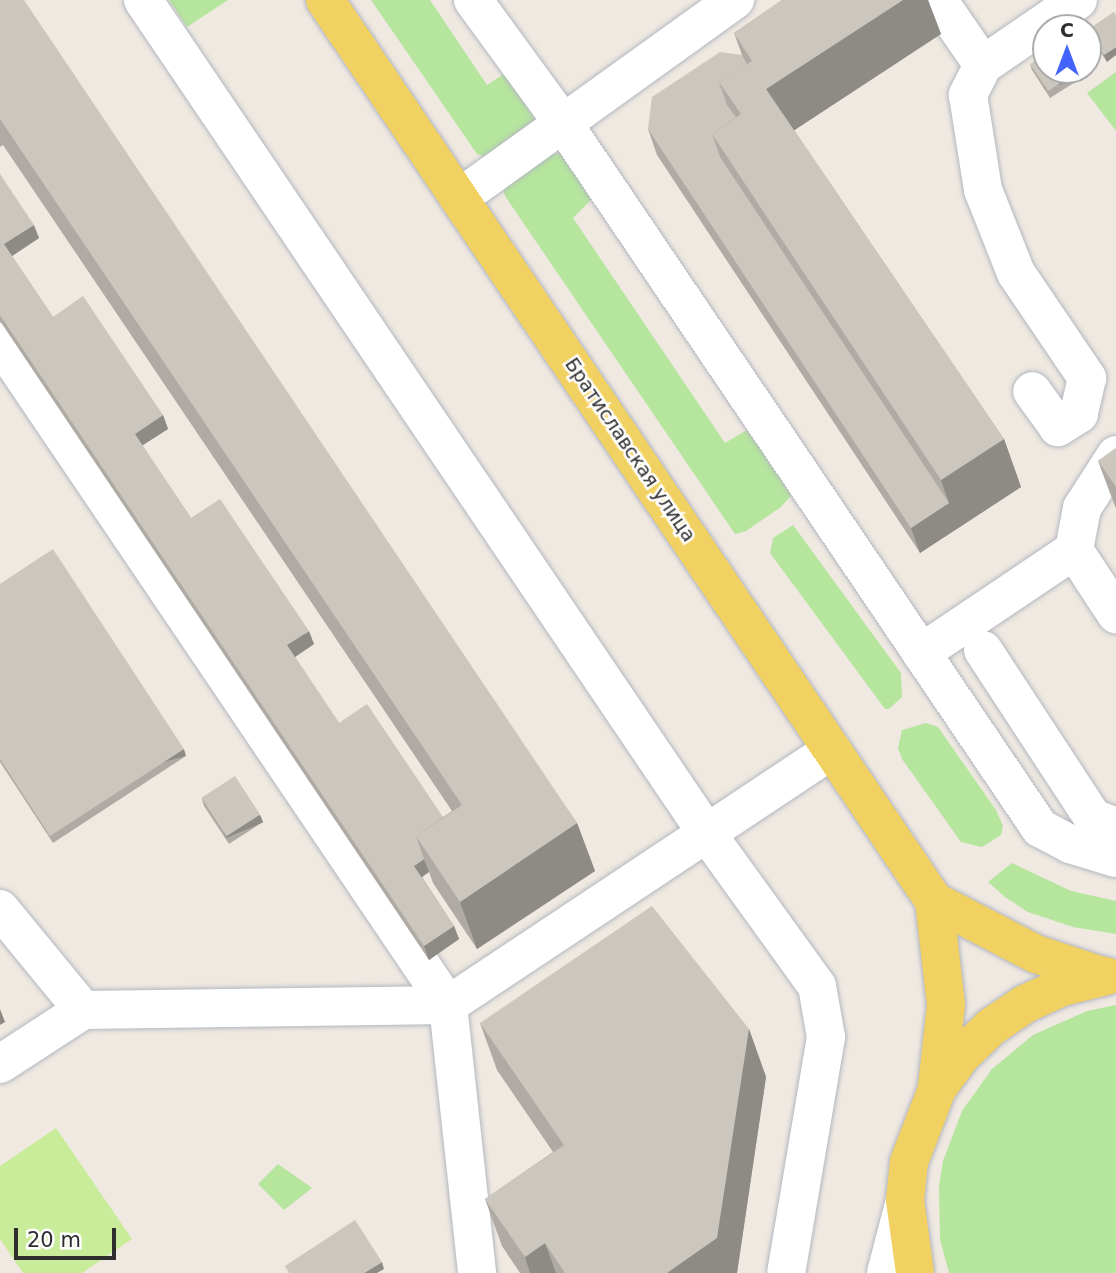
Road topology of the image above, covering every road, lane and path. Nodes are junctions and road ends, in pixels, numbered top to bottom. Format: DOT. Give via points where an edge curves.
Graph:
graph roads {
  1 [pos="144,0"];
  2 [pos="325,0"];
  3 [pos="473,0"];
  4 [pos="735,0"];
  5 [pos="938,0"];
  6 [pos="1078,0"];
  7 [pos="983,65"];
  8 [pos="565,126"];
  9 [pos="459,198"];
  10 [pos="0,342"];
  11 [pos="1032,391"];
  12 [pos="1116,455"];
  13 [pos="1074,550"];
  14 [pos="1116,614"];
  15 [pos="983,650"];
  16 [pos="921,653"];
  17 [pos="832,750"];
  18 [pos="1116,827"];
  19 [pos="708,835"];
  20 [pos="1116,858"];
  21 [pos="934,901"];
  22 [pos="0,909"];
  23 [pos="1109,976"];
  24 [pos="448,1005"];
  25 [pos="83,1010"];
  26 [pos="0,1064"];
  27 [pos="937,1089"];
  28 [pos="905,1200"];
  29 [pos="477,1273"];
  30 [pos="786,1273"];
  31 [pos="886,1273"];
  32 [pos="915,1273"];
  1 -- 19 [label="street"];
  2 -- 9 [label="main road, Братиславская улица"];
  3 -- 8 [label="street"];
  4 -- 8 [label="street"];
  5 -- 7 [label="street"];
  6 -- 7 [label="street"];
  7 -- 11 [label="street" via="968,95 983,190 1016,273 1087,378 1079,414 1058,427"];
  8 -- 9 [label="street"];
  8 -- 16 [label="street"];
  9 -- 17 [label="main road, Братиславская улица"];
  10 -- 24 [label="street"];
  12 -- 13 [label="street" via="1082,508"];
  13 -- 14 [label="street"];
  13 -- 16 [label="street"];
  15 -- 18 [label="street" via="1093,818"];
  16 -- 20 [label="street" via="1040,828 1069,844"];
  17 -- 19 [label="street"];
  17 -- 21 [label="main road, Братиславская улица"];
  19 -- 24 [label="street"];
  19 -- 30 [label="street" via="817,986 825,1037"];
  21 -- 23 [label="main road, Братиславская улица" via="1036,954"];
  21 -- 27 [label="main road, Братиславская улица" via="946,1005"];
  22 -- 25 [label="street"];
  23 -- 27 [label="main road, Братиславская улица" via="1062,987 1025,1004 991,1027 961,1056"];
  24 -- 25 [label="street"];
  24 -- 29 [label="street"];
  25 -- 26 [label="street"];
  27 -- 28 [label="main road, Братиславская улица" via="909,1162"];
  28 -- 31 [label="street"];
  28 -- 32 [label="main road, Братиславская улица"];
}
